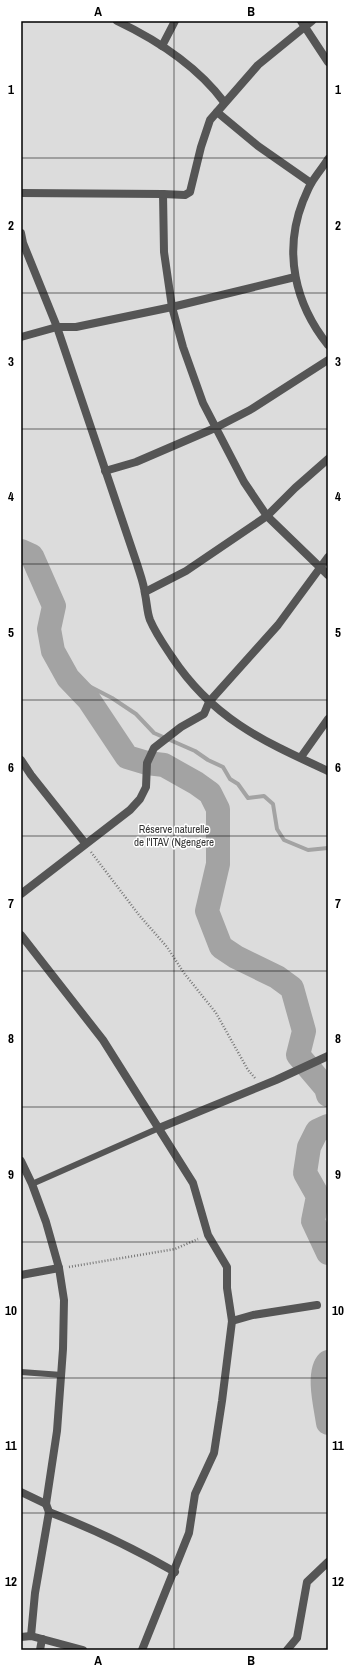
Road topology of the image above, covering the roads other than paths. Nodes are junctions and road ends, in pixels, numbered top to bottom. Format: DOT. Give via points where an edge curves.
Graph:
graph roads {
  1 [pos="116,21"];
  2 [pos="174,21"];
  3 [pos="312,21"];
  4 [pos="302,24"];
  5 [pos="162,46"];
  6 [pos="328,62"];
  7 [pos="224,102"];
  8 [pos="216,112"];
  9 [pos="328,159"];
  10 [pos="311,183"];
  11 [pos="21,193"];
  12 [pos="162,194"];
  13 [pos="21,233"];
  14 [pos="295,277"];
  15 [pos="172,307"];
  16 [pos="57,327"];
  17 [pos="21,336"];
  18 [pos="328,345"];
  19 [pos="328,360"];
  20 [pos="215,428"];
  21 [pos="328,459"];
  22 [pos="105,471"];
  23 [pos="267,516"];
  24 [pos="328,557"];
  25 [pos="320,568"];
  26 [pos="328,575"];
  27 [pos="145,592"];
  28 [pos="209,702"];
  29 [pos="328,719"];
  30 [pos="301,757"];
  31 [pos="21,760"];
  32 [pos="328,771"];
  33 [pos="85,843"];
  34 [pos="21,894"];
  35 [pos="21,935"];
  36 [pos="327,1057"];
  37 [pos="159,1128"];
  38 [pos="21,1161"];
  39 [pos="32,1184"];
  40 [pos="58,1268"];
  41 [pos="21,1275"];
  42 [pos="317,1305"];
  43 [pos="232,1321"];
  44 [pos="21,1372"];
  45 [pos="62,1375"];
  46 [pos="21,1492"];
  47 [pos="47,1508"];
  48 [pos="328,1562"];
  49 [pos="175,1572"];
  50 [pos="31,1636"];
  51 [pos="21,1637"];
  52 [pos="42,1639"];
  53 [pos="40,1650"];
  54 [pos="84,1650"];
  55 [pos="142,1650"];
  56 [pos="287,1650"];
  1 -- 5 [label="street"];
  2 -- 5 [label="street"];
  3 -- 4 [label="street"];
  4 -- 6 [label="street"];
  4 -- 7 [label="street" via="258,65"];
  5 -- 7 [label="street" via="214,88"];
  7 -- 8 [label="street"];
  8 -- 10 [label="street" via="258,146"];
  8 -- 12 [label="street" via="210,120 201,146 190,192 185,195"];
  9 -- 10 [label="street"];
  10 -- 14 [label="street" via="294,234"];
  11 -- 12 [label="street"];
  12 -- 15 [label="street" via="164,252"];
  13 -- 16 [label="street"];
  14 -- 15 [label="street"];
  14 -- 18 [label="street" via="300,297 316,330"];
  15 -- 16 [label="street" via="76,327"];
  15 -- 20 [label="street" via="183,347"];
  16 -- 17 [label="street"];
  16 -- 22 [label="street"];
  19 -- 20 [label="street" via="250,410"];
  20 -- 22 [label="street" via="136,462"];
  20 -- 23 [label="street" via="244,482"];
  21 -- 23 [label="street"];
  22 -- 27 [label="street"];
  23 -- 25 [label="street"];
  23 -- 27 [label="street" via="186,571"];
  24 -- 25 [label="street"];
  25 -- 26 [label="street"];
  25 -- 28 [label="street" via="278,625"];
  27 -- 28 [label="street" via="150,619 156,634 177,666"];
  28 -- 30 [label="street" via="257,737"];
  28 -- 33 [label="street" via="204,714 181,727 154,748 147,764 146,787 140,799 130,810"];
  29 -- 30 [label="street"];
  30 -- 32 [label="street"];
  31 -- 33 [label="street"];
  33 -- 34 [label="street"];
  35 -- 37 [label="street" via="103,1040"];
  36 -- 37 [label="street"];
  37 -- 39 [label="lane"];
  37 -- 43 [label="street" via="193,1183 208,1235 227,1267"];
  38 -- 39 [label="street"];
  39 -- 40 [label="street" via="46,1222"];
  40 -- 41 [label="street"];
  40 -- 45 [label="street" via="64,1300"];
  42 -- 43 [label="street"];
  43 -- 49 [label="street" via="214,1452 195,1494 189,1534"];
  44 -- 45 [label="lane"];
  45 -- 47 [label="street" via="58,1431"];
  46 -- 47 [label="street"];
  47 -- 49 [label="street" via="124,1544"];
  47 -- 50 [label="street"];
  48 -- 56 [label="street" via="307,1582 297,1638"];
  49 -- 55 [label="street"];
  50 -- 51 [label="street"];
  50 -- 52 [label="street"];
  52 -- 53 [label="street"];
  52 -- 54 [label="street"];
}
